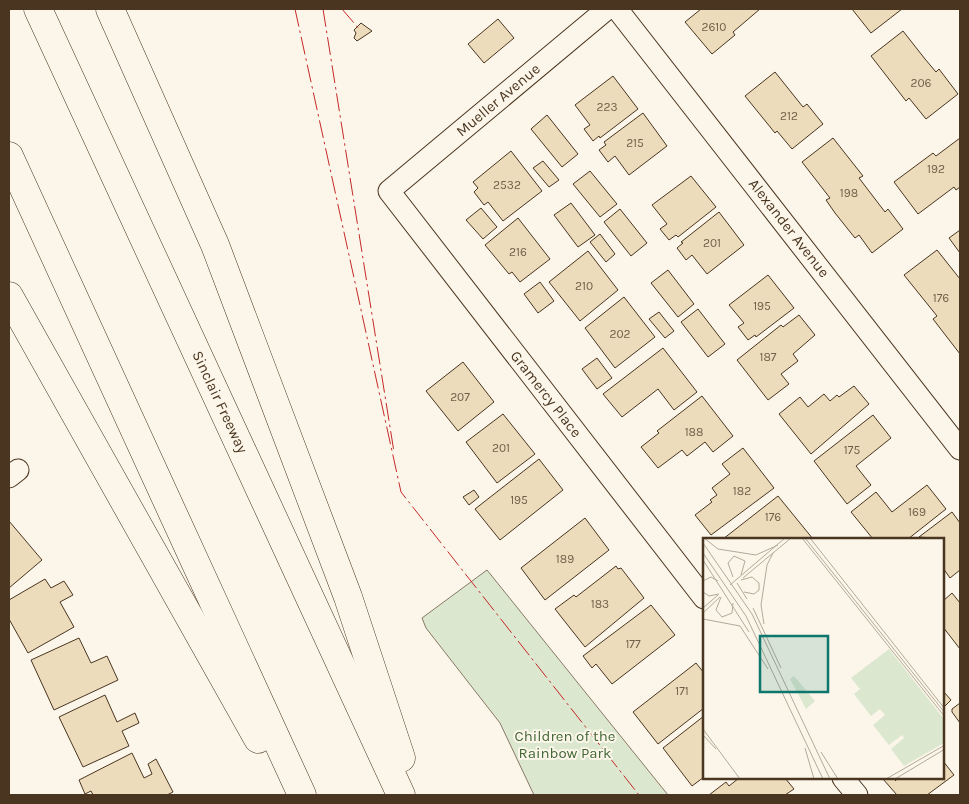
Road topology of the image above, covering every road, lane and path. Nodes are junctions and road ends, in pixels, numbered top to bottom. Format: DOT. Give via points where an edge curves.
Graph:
graph roads {
  1 [pos="38,9"];
  2 [pos="110,9"];
  3 [pos="115,9"];
  4 [pos="607,9"];
  5 [pos="616,9"];
  6 [pos="127,44"];
  7 [pos="9,156"];
  8 [pos="389,190"];
  9 [pos="9,296"];
  10 [pos="960,449"];
  11 [pos="703,597"];
  12 [pos="844,779"];
  13 [pos="290,795"];
  14 [pos="302,795"];
  15 [pos="402,795"];
  16 [pos="413,795"];
  17 [pos="857,795"];
  1 -- 15 [label="highway, Sinclair Freeway"];
  2 -- 6 [label="highway"];
  3 -- 6 [label="highway"];
  4 -- 8 [label="street, Mueller Avenue"];
  5 -- 10 [label="street, Alexander Avenue"];
  6 -- 16 [label="highway" via="215,244 348,597"];
  7 -- 14 [label="highway"];
  8 -- 11 [label="street, Gramercy Place"];
  9 -- 13 [label="highway"];
  12 -- 17 [label="street"];
}
